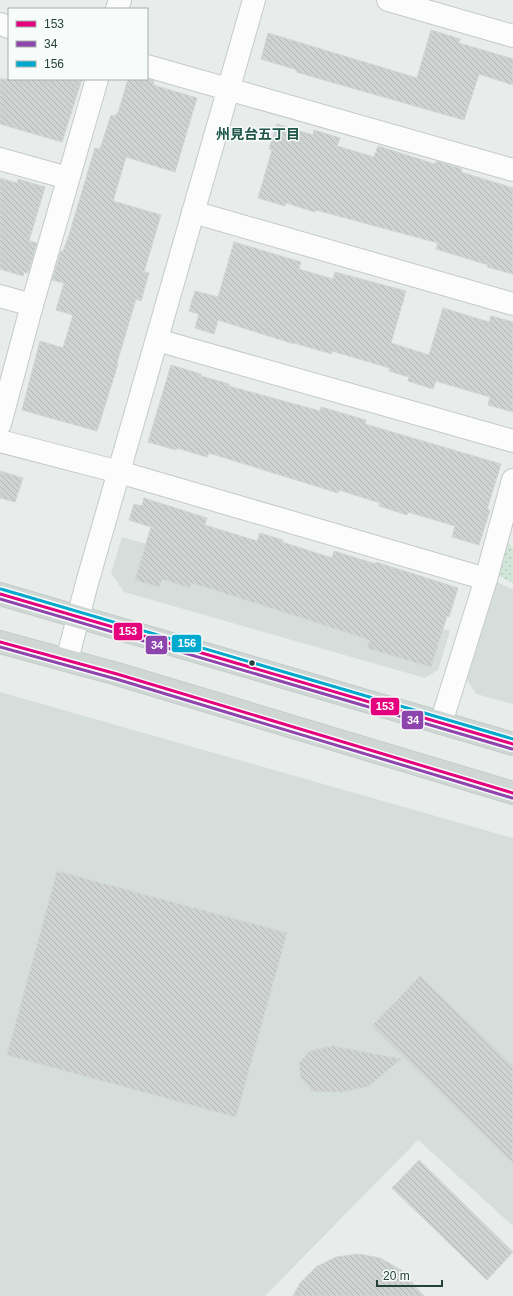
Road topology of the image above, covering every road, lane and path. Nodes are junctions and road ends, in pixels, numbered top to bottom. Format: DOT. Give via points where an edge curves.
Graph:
graph roads {
  1 [pos="254,0"];
  2 [pos="388,0"];
  3 [pos="513,36"];
  4 [pos="148,66"];
  5 [pos="97,80"];
  6 [pos="229,89"];
  7 [pos="0,159"];
  8 [pos="513,170"];
  9 [pos="68,178"];
  10 [pos="193,212"];
  11 [pos="0,296"];
  12 [pos="513,304"];
  13 [pos="32,305"];
  14 [pos="157,340"];
  15 [pos="0,424"];
  16 [pos="513,441"];
  17 [pos="0,442"];
  18 [pos="119,472"];
  19 [pos="513,480"];
  20 [pos="486,579"];
  21 [pos="0,594"];
  22 [pos="79,617"];
  23 [pos="0,642"];
  24 [pos="67,660"];
  25 [pos="441,723"];
  26 [pos="513,744"];
  27 [pos="513,793"];
  1 -- 6 [label="street"];
  2 -- 3 [label="street"];
  4 -- 6 [label="street"];
  5 -- 9 [label="street"];
  6 -- 8 [label="street"];
  6 -- 10 [label="street"];
  7 -- 9 [label="street"];
  9 -- 13 [label="street"];
  10 -- 12 [label="street"];
  10 -- 14 [label="street"];
  11 -- 13 [label="street"];
  13 -- 15 [label="street"];
  14 -- 16 [label="street"];
  14 -- 18 [label="street"];
  17 -- 18 [label="street"];
  18 -- 20 [label="street"];
  18 -- 22 [label="street"];
  19 -- 20 [label="street"];
  20 -- 25 [label="street"];
  21 -- 22 [label="main road"];
  22 -- 24 [label="street"];
  22 -- 25 [label="main road"];
  23 -- 24 [label="main road"];
  24 -- 27 [label="main road"];
  25 -- 26 [label="main road"];
}
